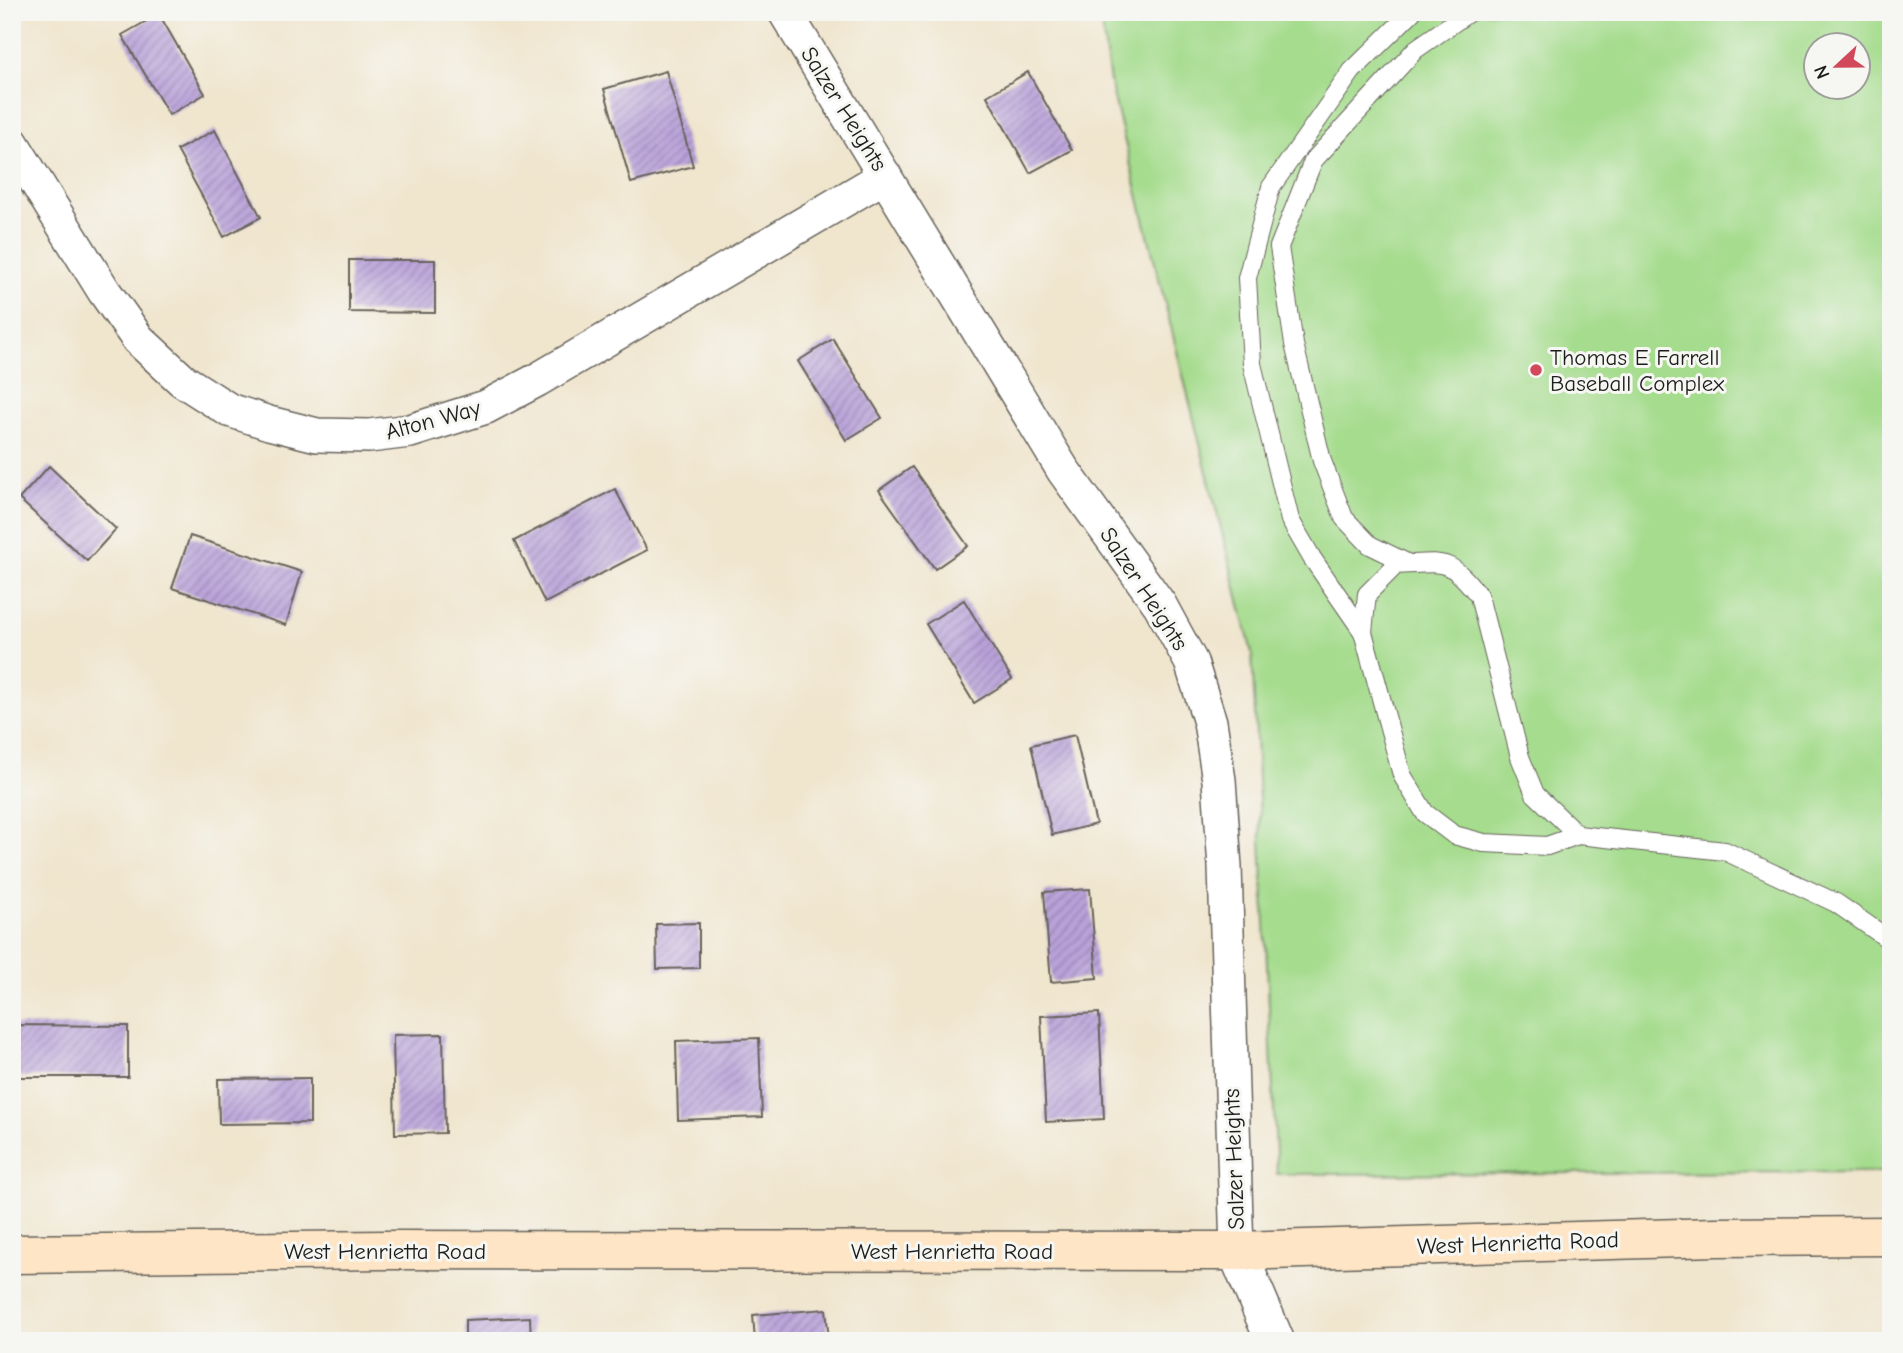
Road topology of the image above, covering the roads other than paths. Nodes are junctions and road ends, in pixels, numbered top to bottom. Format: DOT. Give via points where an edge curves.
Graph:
graph roads {
  1 [pos="785,12"];
  2 [pos="1412,12"];
  3 [pos="1469,12"];
  4 [pos="12,143"];
  5 [pos="885,176"];
  6 [pos="1409,565"];
  7 [pos="1363,632"];
  8 [pos="1578,835"];
  9 [pos="1891,940"];
  10 [pos="1891,1236"];
  11 [pos="1237,1251"];
  12 [pos="12,1254"];
  13 [pos="1275,1341"];
  1 -- 5 [label="street, Salzer Heights"];
  2 -- 7 [label="lane" via="1352,71 1271,187 1247,278 1252,364 1290,520"];
  3 -- 6 [label="lane" via="1416,49 1313,161 1279,247 1306,396 1322,461 1344,518 1370,545"];
  4 -- 5 [label="street, Alton Way" via="138,339 182,380 229,410 317,435 410,431 486,407"];
  5 -- 11 [label="street, Salzer Heights" via="1063,470 1160,605 1191,662 1206,710 1219,780"];
  6 -- 7 [label="lane" via="1396,565 1367,594"];
  6 -- 8 [label="lane" via="1445,563 1479,596 1520,757 1535,794"];
  7 -- 8 [label="lane" via="1402,775 1425,813 1454,835 1484,843 1547,846"];
  8 -- 9 [label="lane" via="1725,851 1836,903"];
  10 -- 11 [label="main road, West Henrietta Road"];
  11 -- 12 [label="main road, West Henrietta Road"];
  11 -- 13 [label="street"];
}
